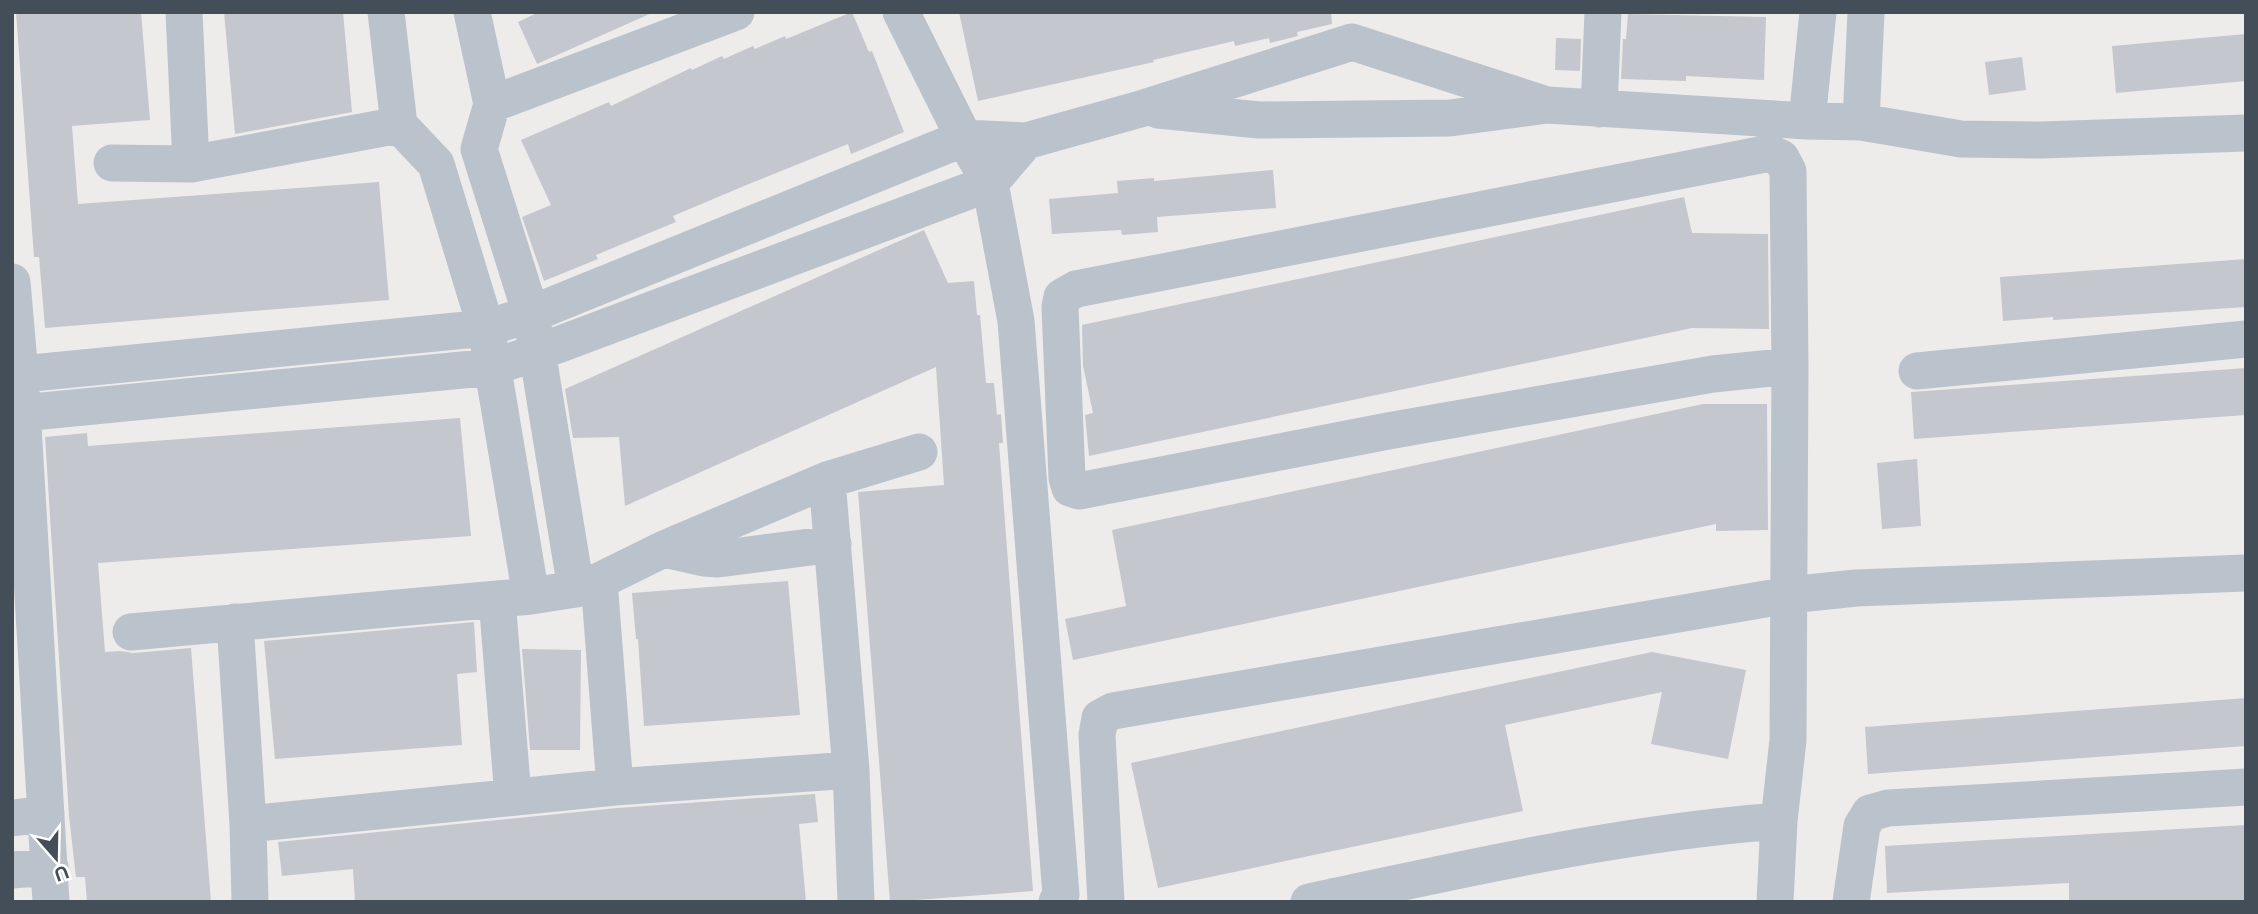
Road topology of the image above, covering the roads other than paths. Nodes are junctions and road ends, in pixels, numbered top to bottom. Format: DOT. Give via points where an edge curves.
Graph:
graph roads {
  1 [pos="184,12"];
  2 [pos="386,12"];
  3 [pos="472,12"];
  4 [pos="736,12"];
  5 [pos="901,12"];
  6 [pos="1603,12"];
  7 [pos="1818,12"];
  8 [pos="1866,12"];
  9 [pos="1345,27"];
  10 [pos="492,104"];
  11 [pos="1546,105"];
  12 [pos="1144,108"];
  13 [pos="1599,109"];
  14 [pos="1807,121"];
  15 [pos="1861,122"];
  16 [pos="399,125"];
  17 [pos="2246,133"];
  18 [pos="964,138"];
  19 [pos="1026,141"];
  20 [pos="479,149"];
  21 [pos="112,163"];
  22 [pos="191,164"];
  23 [pos="436,164"];
  24 [pos="990,183"];
  25 [pos="12,282"];
  26 [pos="531,314"];
  27 [pos="485,328"];
  28 [pos="2246,340"];
  29 [pos="539,352"];
  30 [pos="1790,366"];
  31 [pos="494,367"];
  32 [pos="1917,371"];
  33 [pos="16,374"];
  34 [pos="17,414"];
  35 [pos="919,452"];
  36 [pos="827,480"];
  37 [pos="833,544"];
  38 [pos="664,549"];
  39 [pos="2246,573"];
  40 [pos="588,585"];
  41 [pos="1802,593"];
  42 [pos="514,597"];
  43 [pos="235,622"];
  44 [pos="131,632"];
  45 [pos="851,770"];
  46 [pos="615,787"];
  47 [pos="2246,787"];
  48 [pos="513,797"];
  49 [pos="29,816"];
  50 [pos="1779,821"];
  51 [pos="248,824"];
  52 [pos="12,870"];
  53 [pos="50,884"];
  54 [pos="250,902"];
  55 [pos="856,902"];
  56 [pos="1057,902"];
  57 [pos="1106,902"];
  58 [pos="1309,902"];
  59 [pos="1775,902"];
  60 [pos="1851,902"];
  1 -- 22 [label="street"];
  2 -- 16 [label="street"];
  3 -- 10 [label="street"];
  4 -- 10 [label="street"];
  5 -- 18 [label="street"];
  6 -- 13 [label="street"];
  7 -- 14 [label="street"];
  8 -- 15 [label="street"];
  9 -- 11 [label="street"];
  9 -- 12 [label="street"];
  10 -- 20 [label="street"];
  11 -- 12 [label="street" via="1450,118 1287,120"];
  11 -- 13 [label="street"];
  12 -- 19 [label="street"];
  13 -- 14 [label="street"];
  14 -- 15 [label="street"];
  15 -- 17 [label="street" via="1961,139"];
  16 -- 22 [label="street"];
  16 -- 23 [label="street"];
  18 -- 19 [label="street"];
  18 -- 24 [label="street"];
  18 -- 26 [label="street"];
  19 -- 24 [label="street"];
  20 -- 23 [label="street"];
  20 -- 26 [label="street"];
  21 -- 22 [label="street"];
  23 -- 27 [label="street"];
  24 -- 29 [label="street"];
  24 -- 56 [label="street" via="1016,321 1061,895"];
  25 -- 33 [label="street"];
  26 -- 27 [label="street"];
  26 -- 29 [label="street"];
  27 -- 31 [label="street"];
  27 -- 33 [label="street"];
  28 -- 32 [label="street"];
  29 -- 31 [label="street"];
  29 -- 40 [label="street"];
  30 -- 30 [label="street" via="1788,171 1781,158 1770,153 1076,289 1062,296 1060,307 1067,478 1070,488 1079,491 1415,426 1713,374"];
  30 -- 41 [label="street"];
  31 -- 34 [label="street"];
  31 -- 42 [label="street"];
  33 -- 34 [label="street"];
  34 -- 49 [label="street"];
  35 -- 36 [label="street"];
  36 -- 37 [label="street"];
  36 -- 38 [label="street"];
  37 -- 38 [label="street" via="718,559"];
  37 -- 45 [label="street"];
  38 -- 40 [label="street"];
  39 -- 41 [label="street"];
  40 -- 42 [label="street"];
  40 -- 46 [label="street"];
  41 -- 50 [label="street"];
  41 -- 57 [label="street" via="1113,711 1100,718 1097,734"];
  42 -- 43 [label="street"];
  42 -- 48 [label="street"];
  43 -- 44 [label="street"];
  43 -- 51 [label="street"];
  45 -- 46 [label="street"];
  45 -- 55 [label="street"];
  46 -- 48 [label="street"];
  47 -- 60 [label="street" via="1888,808 1870,813 1861,826"];
  48 -- 51 [label="street"];
  49 -- 53 [label="street"];
  50 -- 58 [label="street" via="1714,826 1574,848"];
  50 -- 59 [label="street"];
  51 -- 54 [label="street"];
  52 -- 53 [label="street"];
}
